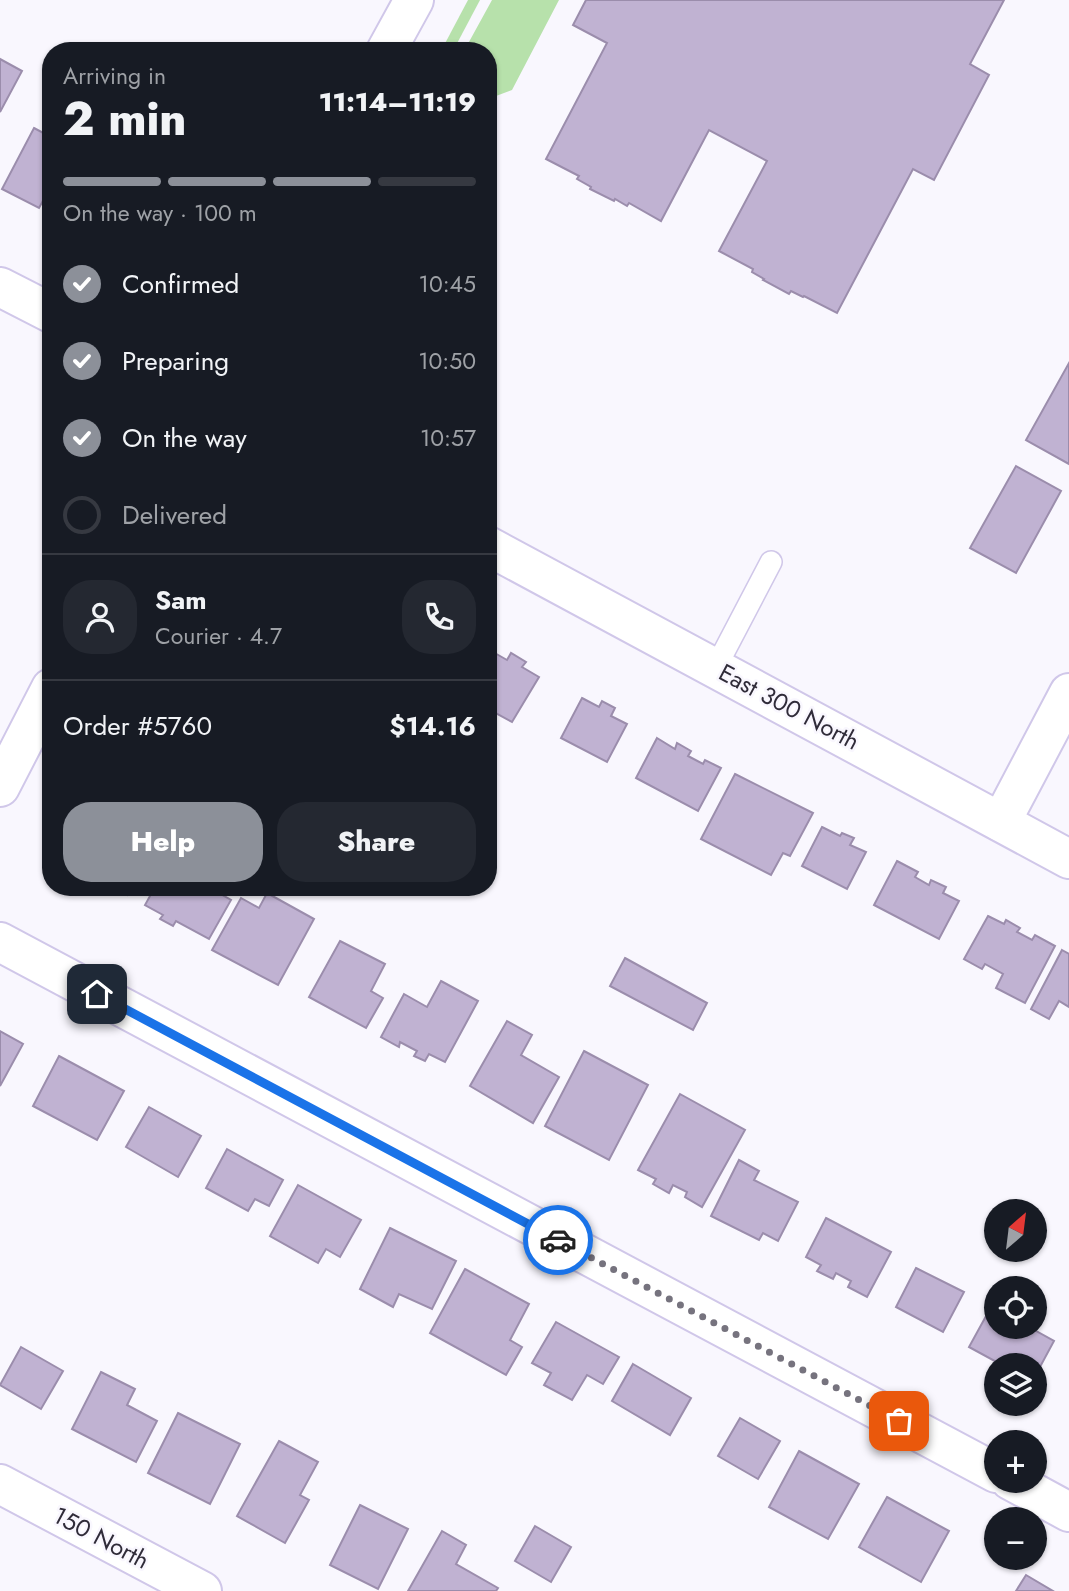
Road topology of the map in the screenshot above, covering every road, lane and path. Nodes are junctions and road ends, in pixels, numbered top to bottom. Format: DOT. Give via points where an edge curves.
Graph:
graph roads {
  1 [pos="414,0"];
  2 [pos="391,42"];
  3 [pos="0,287"];
  4 [pos="42,308"];
  5 [pos="499,551"];
  6 [pos="771,562"];
  7 [pos="716,667"];
  8 [pos="1069,693"];
  9 [pos="42,705"];
  10 [pos="0,787"];
  11 [pos="1001,822"];
  12 [pos="1069,859"];
  13 [pos="0,942"];
  14 [pos="984,1467"];
  15 [pos="0,1484"];
  16 [pos="1034,1493"];
  17 [pos="1069,1512"];
  18 [pos="201,1591"];
  1 -- 2 [label="street"];
  3 -- 4 [label="street"];
  5 -- 7 [label="street, East 300 North"];
  6 -- 7 [label="lane"];
  7 -- 11 [label="street, East 300 North"];
  8 -- 11 [label="street"];
  9 -- 10 [label="street"];
  11 -- 12 [label="street, East 300 North"];
  13 -- 14 [label="street"];
  15 -- 18 [label="street, 150 North"];
  16 -- 17 [label="street"];
}
